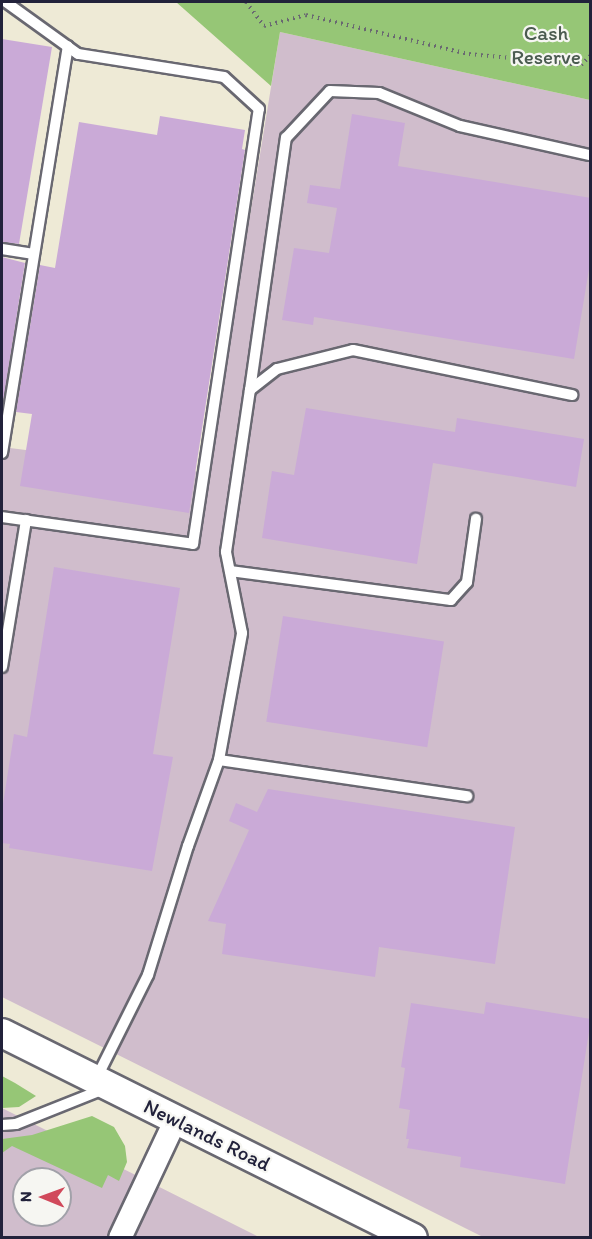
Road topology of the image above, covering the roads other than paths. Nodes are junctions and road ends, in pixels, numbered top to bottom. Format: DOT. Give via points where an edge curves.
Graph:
graph roads {
  1 [pos="6,2"];
  2 [pos="68,46"];
  3 [pos="591,155"];
  4 [pos="2,249"];
  5 [pos="34,254"];
  6 [pos="250,390"];
  7 [pos="572,395"];
  8 [pos="2,453"];
  9 [pos="2,517"];
  10 [pos="476,519"];
  11 [pos="26,520"];
  12 [pos="230,570"];
  13 [pos="2,667"];
  14 [pos="219,760"];
  15 [pos="467,796"];
  16 [pos="2,1033"];
  17 [pos="103,1083"];
  18 [pos="176,1119"];
  19 [pos="2,1125"];
  20 [pos="120,1238"];
  21 [pos="413,1238"];
  1 -- 2 [label="lane"];
  2 -- 5 [label="lane"];
  2 -- 11 [label="lane" via="78,54 224,77 259,109 193,544"];
  3 -- 6 [label="lane" via="460,126 379,93 330,91 286,138"];
  4 -- 5 [label="lane"];
  5 -- 8 [label="lane"];
  6 -- 7 [label="lane" via="277,369 353,350"];
  6 -- 12 [label="lane" via="226,552"];
  9 -- 11 [label="lane"];
  10 -- 12 [label="lane" via="466,582 451,600"];
  11 -- 13 [label="lane"];
  12 -- 14 [label="lane" via="242,633"];
  14 -- 15 [label="lane"];
  14 -- 17 [label="lane" via="148,975"];
  16 -- 17 [label="street, Newlands Road"];
  17 -- 18 [label="street, Newlands Road"];
  17 -- 19 [label="lane" via="16,1124"];
  18 -- 20 [label="street"];
  18 -- 21 [label="street, Newlands Road"];
}
